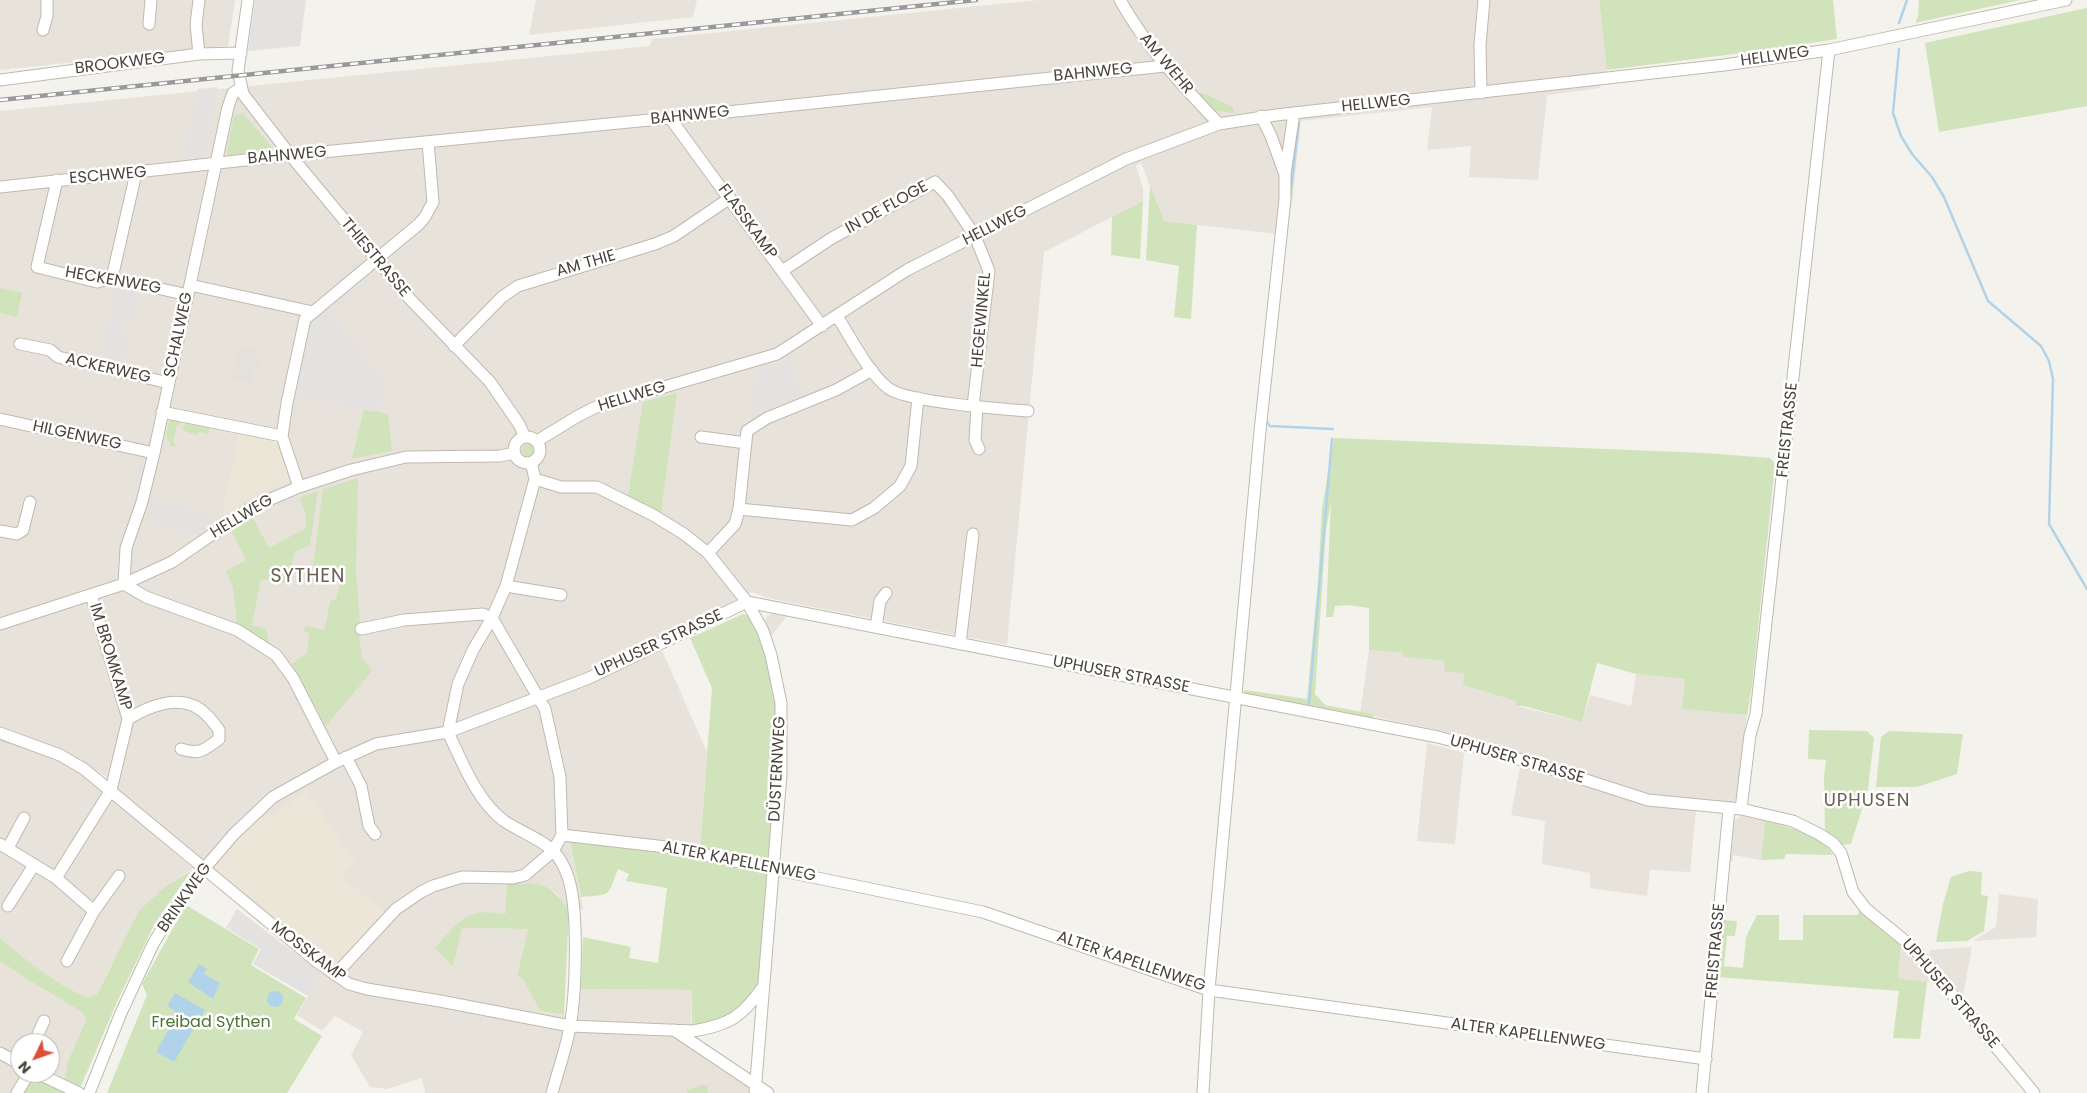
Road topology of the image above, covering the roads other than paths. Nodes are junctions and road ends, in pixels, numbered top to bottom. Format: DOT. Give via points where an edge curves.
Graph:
graph roads {
  1 [pos="47,0"];
  2 [pos="151,0"];
  3 [pos="200,0"];
  4 [pos="248,0"];
  5 [pos="1120,0"];
  6 [pos="1484,0"];
  7 [pos="2066,0"];
  8 [pos="149,24"];
  9 [pos="43,30"];
  10 [pos="1829,50"];
  11 [pos="241,53"];
  12 [pos="199,54"];
  13 [pos="1165,66"];
  14 [pos="0,80"];
  15 [pos="241,88"];
  16 [pos="1481,93"];
  17 [pos="1294,113"];
  18 [pos="1261,116"];
  19 [pos="670,118"];
  20 [pos="1219,124"];
  21 [pos="428,142"];
  22 [pos="291,156"];
  23 [pos="215,164"];
  24 [pos="136,173"];
  25 [pos="1285,174"];
  26 [pos="57,180"];
  27 [pos="0,187"];
  28 [pos="730,198"];
  29 [pos="975,236"];
  30 [pos="376,260"];
  31 [pos="782,271"];
  32 [pos="112,278"];
  33 [pos="189,290"];
  34 [pos="313,312"];
  35 [pos="837,316"];
  36 [pos="822,326"];
  37 [pos="20,344"];
  38 [pos="454,346"];
  39 [pos="872,370"];
  40 [pos="169,383"];
  41 [pos="918,398"];
  42 [pos="975,406"];
  43 [pos="1028,411"];
  44 [pos="162,412"];
  45 [pos="0,420"];
  46 [pos="282,436"];
  47 [pos="524,437"];
  48 [pos="701,437"];
  49 [pos="537,441"];
  50 [pos="746,443"];
  51 [pos="979,449"];
  52 [pos="154,453"];
  53 [pos="515,453"];
  54 [pos="531,462"];
  55 [pos="534,478"];
  56 [pos="299,487"];
  57 [pos="30,502"];
  58 [pos="739,509"];
  59 [pos="0,531"];
  60 [pos="973,534"];
  61 [pos="708,552"];
  62 [pos="124,584"];
  63 [pos="506,586"];
  64 [pos="886,593"];
  65 [pos="91,594"];
  66 [pos="561,595"];
  67 [pos="747,602"];
  68 [pos="492,618"];
  69 [pos="0,624"];
  70 [pos="876,627"];
  71 [pos="361,629"];
  72 [pos="960,644"];
  73 [pos="538,698"];
  74 [pos="1237,698"];
  75 [pos="128,719"];
  76 [pos="448,732"];
  77 [pos="0,733"];
  78 [pos="181,749"];
  79 [pos="341,760"];
  80 [pos="111,790"];
  81 [pos="1735,809"];
  82 [pos="24,818"];
  83 [pos="375,834"];
  84 [pos="562,836"];
  85 [pos="4,846"];
  86 [pos="553,851"];
  87 [pos="34,864"];
  88 [pos="772,869"];
  89 [pos="203,870"];
  90 [pos="119,876"];
  91 [pos="56,878"];
  92 [pos="8,906"];
  93 [pos="94,911"];
  94 [pos="67,961"];
  95 [pos="334,975"];
  96 [pos="763,987"];
  97 [pos="1209,990"];
  98 [pos="44,1022"];
  99 [pos="570,1026"];
  100 [pos="674,1030"];
  101 [pos="39,1033"];
  102 [pos="1706,1059"];
  103 [pos="58,1083"];
  104 [pos="755,1089"];
  105 [pos="79,1093"];
  106 [pos="89,1093"];
  107 [pos="552,1093"];
  108 [pos="768,1093"];
  109 [pos="1203,1093"];
  110 [pos="1702,1093"];
  111 [pos="2034,1093"];
  1 -- 9 [label="street"];
  2 -- 8 [label="street"];
  3 -- 12 [label="street" via="196,26"];
  4 -- 11 [label="street, THIESTRASSE"];
  5 -- 13 [label="street, AM WEHR"];
  6 -- 16 [label="street" via="1480,45"];
  7 -- 10 [label="street, HELLWEG"];
  10 -- 16 [label="street, HELLWEG"];
  10 -- 81 [label="street, FREISTRASSE" via="1759,695"];
  11 -- 12 [label="street, BROOKWEG"];
  11 -- 15 [label="street, THIESTRASSE" via="238,71"];
  12 -- 14 [label="street, BROOKWEG"];
  13 -- 19 [label="street, BAHNWEG"];
  13 -- 20 [label="street, AM WEHR"];
  15 -- 22 [label="street, THIESTRASSE"];
  15 -- 23 [label="street, SCHALWEG" via="233,93 228,107"];
  16 -- 17 [label="street, HELLWEG"];
  17 -- 18 [label="street, HELLWEG"];
  17 -- 25 [label="street"];
  18 -- 20 [label="street, HELLWEG"];
  18 -- 25 [label="street"];
  19 -- 21 [label="street, BAHNWEG"];
  19 -- 28 [label="street, FLASSKAMP"];
  20 -- 29 [label="street, HELLWEG" via="1126,159"];
  21 -- 22 [label="street, BAHNWEG"];
  21 -- 30 [label="street" via="433,202 419,224"];
  22 -- 23 [label="street, BAHNWEG"];
  22 -- 30 [label="street, THIESTRASSE"];
  23 -- 24 [label="street, ESCHWEG"];
  23 -- 33 [label="street, SCHALWEG"];
  24 -- 26 [label="street, ESCHWEG"];
  24 -- 32 [label="street"];
  25 -- 74 [label="street"];
  26 -- 27 [label="street, ESCHWEG"];
  26 -- 32 [label="street, HECKENWEG" via="37,267 97,282"];
  28 -- 31 [label="street, FLASSKAMP"];
  28 -- 38 [label="street, AM THIE" via="668,239 518,286 502,297"];
  29 -- 31 [label="street, IN DE FLOGE" via="935,182 832,238"];
  29 -- 35 [label="street, HELLWEG" via="907,270"];
  29 -- 42 [label="street, HEGEWINKEL" via="989,271"];
  30 -- 34 [label="street"];
  30 -- 38 [label="street, THIESTRASSE"];
  31 -- 36 [label="street, FLASSKAMP"];
  32 -- 33 [label="street, HECKENWEG"];
  33 -- 34 [label="street, HECKENWEG"];
  33 -- 40 [label="street, SCHALWEG"];
  34 -- 46 [label="street" via="305,319"];
  35 -- 36 [label="street, HELLWEG"];
  35 -- 39 [label="street"];
  36 -- 49 [label="street, HELLWEG" via="776,354 596,407"];
  37 -- 40 [label="street, ACKERWEG" via="50,350 58,357"];
  38 -- 47 [label="street, THIESTRASSE" via="493,386"];
  39 -- 41 [label="street" via="889,389"];
  39 -- 50 [label="street" via="836,390 767,418 747,431"];
  40 -- 44 [label="street, SCHALWEG"];
  41 -- 42 [label="street"];
  41 -- 58 [label="street" via="911,466 900,486 874,508 852,520"];
  42 -- 43 [label="street"];
  42 -- 51 [label="street, HEGEWINKEL" via="975,440"];
  44 -- 46 [label="street"];
  44 -- 52 [label="street, SCHALWEG"];
  45 -- 52 [label="street, HILGENWEG"];
  46 -- 56 [label="street"];
  47 -- 49 [label="street"];
  47 -- 53 [label="street" via="516,443"];
  48 -- 50 [label="street"];
  49 -- 54 [label="street" via="540,454"];
  50 -- 58 [label="street"];
  52 -- 62 [label="street, SCHALWEG" via="126,548"];
  53 -- 54 [label="street" via="521,461"];
  53 -- 56 [label="street, HELLWEG" via="406,457"];
  54 -- 55 [label="street"];
  55 -- 61 [label="street, DÜSTERNWEG" via="561,487 597,487 654,515"];
  55 -- 63 [label="street"];
  56 -- 62 [label="street, HELLWEG" via="252,507 172,562"];
  57 -- 59 [label="street" via="23,530 17,534"];
  58 -- 61 [label="street" via="735,524"];
  60 -- 72 [label="street"];
  61 -- 67 [label="street, DÜSTERNWEG"];
  62 -- 65 [label="street, HELLWEG"];
  62 -- 79 [label="street" via="146,597 237,630 276,655"];
  63 -- 66 [label="street"];
  63 -- 68 [label="street"];
  64 -- 70 [label="street" via="880,601"];
  65 -- 69 [label="street, HELLWEG"];
  65 -- 75 [label="street, IM BROMKAMP"];
  67 -- 70 [label="street, UPHUSER STRASSE"];
  67 -- 73 [label="street, UPHUSER STRASSE" via="589,678"];
  67 -- 88 [label="street, DÜSTERNWEG" via="763,631 771,655 780,703 780,774"];
  68 -- 71 [label="street" via="483,614 414,619"];
  68 -- 73 [label="street"];
  68 -- 76 [label="street" via="458,684"];
  70 -- 72 [label="street, UPHUSER STRASSE"];
  72 -- 74 [label="street, UPHUSER STRASSE"];
  73 -- 76 [label="street, UPHUSER STRASSE"];
  73 -- 84 [label="street" via="546,709 560,777"];
  74 -- 81 [label="street, UPHUSER STRASSE" via="1438,737 1648,800"];
  74 -- 97 [label="street"];
  75 -- 78 [label="street, IM BROMKAMP" via="156,705 193,706 219,730 219,739 201,752"];
  75 -- 80 [label="street, IM BROMKAMP"];
  76 -- 79 [label="street, BRINKWEG" via="376,744"];
  76 -- 86 [label="street" via="491,809"];
  77 -- 80 [label="street, MOSSKAMP" via="60,755"];
  79 -- 83 [label="street" via="361,786 369,826"];
  79 -- 89 [label="street, BRINKWEG" via="274,797 234,834"];
  80 -- 89 [label="street, MOSSKAMP"];
  80 -- 91 [label="street, IM BROMKAMP"];
  81 -- 102 [label="street, FREISTRASSE"];
  81 -- 111 [label="street, UPHUSER STRASSE" via="1793,822 1833,844 1841,853 1853,892 1915,949"];
  82 -- 85 [label="street"];
  84 -- 86 [label="street"];
  84 -- 88 [label="street, ALTER KAPELLENWEG" via="666,847"];
  85 -- 87 [label="street"];
  86 -- 95 [label="street" via="525,875 513,878 462,877 421,892 396,909"];
  86 -- 99 [label="street" via="568,877 572,895 575,961"];
  87 -- 91 [label="street"];
  87 -- 92 [label="street"];
  88 -- 96 [label="street, DÜSTERNWEG"];
  88 -- 97 [label="street, ALTER KAPELLENWEG" via="983,912"];
  89 -- 95 [label="street, MOSSKAMP"];
  89 -- 106 [label="street, BRINKWEG" via="153,944"];
  90 -- 93 [label="street"];
  91 -- 93 [label="street"];
  93 -- 94 [label="street"];
  95 -- 99 [label="street, MOSSKAMP" via="367,990 440,1000"];
  96 -- 100 [label="street, MOSSKAMP" via="744,1012 730,1020 711,1028"];
  96 -- 104 [label="street, DÜSTERNWEG"];
  97 -- 102 [label="street, ALTER KAPELLENWEG"];
  97 -- 109 [label="street"];
  98 -- 101 [label="street"];
  99 -- 100 [label="street, MOSSKAMP"];
  99 -- 107 [label="street"];
  100 -- 104 [label="street"];
  102 -- 110 [label="street, FREISTRASSE"];
  103 -- 105 [label="street"];
  104 -- 108 [label="street"];
}
